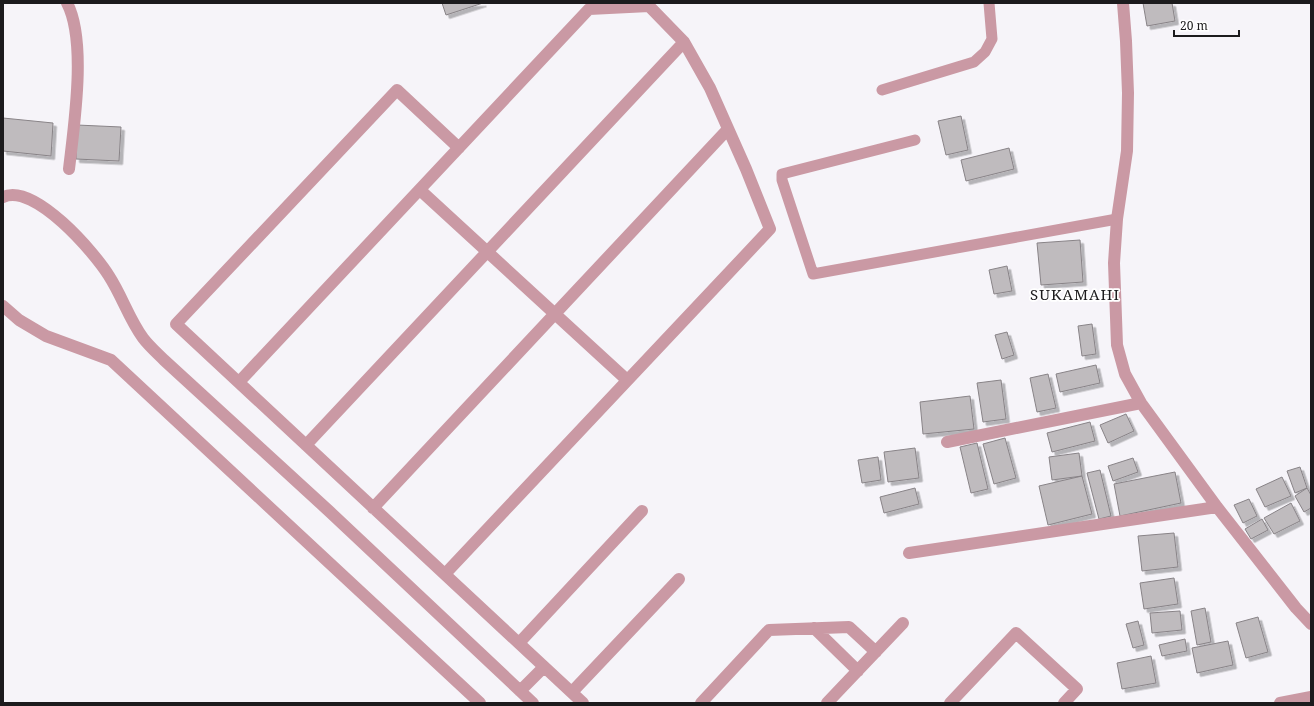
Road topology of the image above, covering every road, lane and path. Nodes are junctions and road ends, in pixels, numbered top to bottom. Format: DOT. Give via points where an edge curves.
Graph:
graph roads {
  1 [pos="67,3"];
  2 [pos="989,3"];
  3 [pos="1123,3"];
  4 [pos="684,42"];
  5 [pos="882,90"];
  6 [pos="728,129"];
  7 [pos="915,140"];
  8 [pos="459,148"];
  9 [pos="69,168"];
  10 [pos="420,190"];
  11 [pos="3,197"];
  12 [pos="1117,219"];
  13 [pos="487,252"];
  14 [pos="3,306"];
  15 [pos="555,314"];
  16 [pos="627,380"];
  17 [pos="239,382"];
  18 [pos="1141,403"];
  19 [pos="947,442"];
  20 [pos="306,445"];
  21 [pos="1217,507"];
  22 [pos="373,508"];
  23 [pos="642,512"];
  24 [pos="909,553"];
  25 [pos="444,574"];
  26 [pos="679,579"];
  27 [pos="903,623"];
  28 [pos="1311,624"];
  29 [pos="814,628"];
  30 [pos="518,643"];
  31 [pos="876,652"];
  32 [pos="544,667"];
  33 [pos="858,671"];
  34 [pos="520,691"];
  35 [pos="572,692"];
  36 [pos="1304,699"];
  37 [pos="480,703"];
  38 [pos="533,703"];
  39 [pos="583,703"];
  40 [pos="701,703"];
  41 [pos="827,703"];
  42 [pos="950,703"];
  43 [pos="1064,703"];
  44 [pos="1280,703"];
  1 -- 9 [label="street" via="72,12 77,59 77,94"];
  2 -- 5 [label="lane" via="992,39 985,52 974,62"];
  3 -- 12 [label="street" via="1128,93 1126,151"];
  4 -- 6 [label="street" via="710,88"];
  4 -- 8 [label="street" via="649,6 589,9"];
  4 -- 13 [label="street"];
  6 -- 15 [label="street"];
  6 -- 16 [label="street" via="770,228"];
  7 -- 12 [label="lane" via="782,174 813,274"];
  8 -- 10 [label="street"];
  8 -- 17 [label="street" via="397,90 176,324"];
  10 -- 13 [label="street"];
  10 -- 17 [label="street"];
  11 -- 34 [label="street" via="8,194 29,198 48,210 76,234 109,276 134,325 154,350"];
  12 -- 18 [label="street" via="1114,263 1117,345 1125,374"];
  13 -- 15 [label="street"];
  13 -- 20 [label="street"];
  14 -- 37 [label="street" via="19,320 46,336 111,360"];
  15 -- 16 [label="street"];
  15 -- 22 [label="street"];
  16 -- 25 [label="street"];
  17 -- 20 [label="street"];
  18 -- 19 [label="street"];
  18 -- 21 [label="street"];
  20 -- 22 [label="street"];
  21 -- 24 [label="street"];
  21 -- 28 [label="street"];
  22 -- 25 [label="street"];
  23 -- 30 [label="street"];
  25 -- 30 [label="street"];
  26 -- 35 [label="street"];
  27 -- 31 [label="street"];
  29 -- 31 [label="street" via="848,627"];
  29 -- 33 [label="street"];
  29 -- 40 [label="street" via="770,630"];
  30 -- 32 [label="street"];
  31 -- 33 [label="street"];
  32 -- 34 [label="street"];
  32 -- 35 [label="street"];
  33 -- 41 [label="street"];
  34 -- 38 [label="street"];
  35 -- 39 [label="street"];
  36 -- 44 [label="street"];
  42 -- 43 [label="street" via="1016,633 1077,689"];
}
